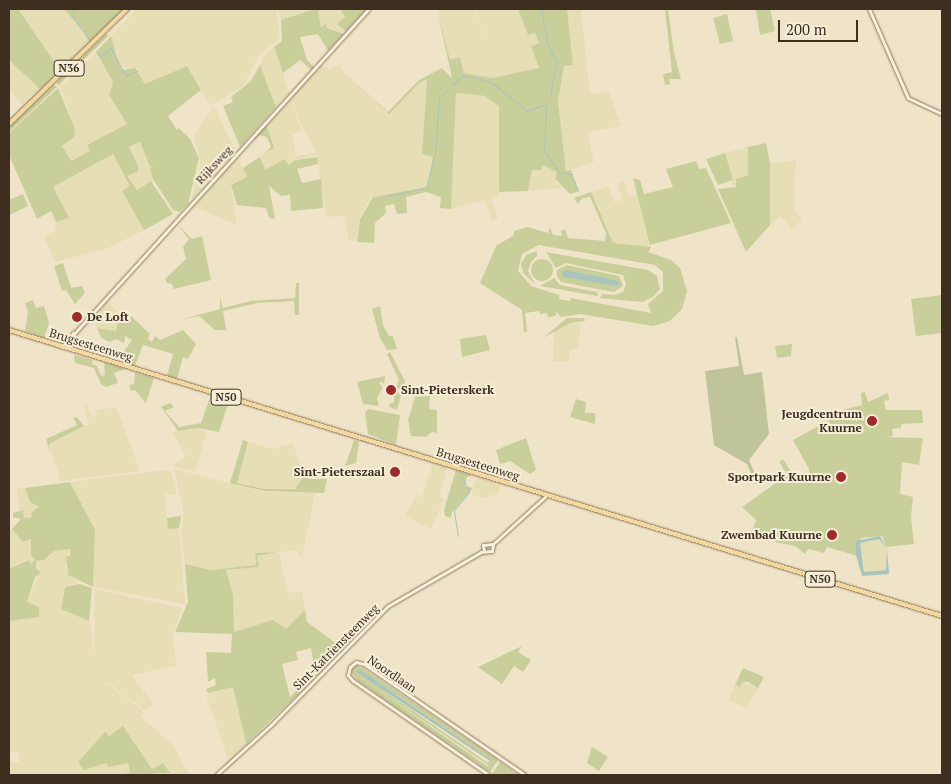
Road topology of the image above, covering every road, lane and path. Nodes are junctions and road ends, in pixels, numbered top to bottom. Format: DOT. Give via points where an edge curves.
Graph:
graph roads {
  1 [pos="127,9"];
  2 [pos="369,9"];
  3 [pos="869,9"];
  4 [pos="942,114"];
  5 [pos="9,124"];
  6 [pos="9,330"];
  7 [pos="64,347"];
  8 [pos="547,496"];
  9 [pos="493,544"];
  10 [pos="484,551"];
  11 [pos="942,616"];
  12 [pos="216,775"];
  13 [pos="489,775"];
  14 [pos="525,775"];
  1 -- 5 [label="main road, N36"];
  2 -- 7 [label="street, Rijksweg" via="73,333"];
  3 -- 4 [label="street" via="908,98"];
  6 -- 7 [label="main road, Brugsesteenweg / N50"];
  7 -- 8 [label="main road, Brugsesteenweg / N50"];
  8 -- 9 [label="street"];
  8 -- 11 [label="main road, Brugsesteenweg / N50"];
  9 -- 10 [label="street, Sint-Katriensteenweg" via="492,551"];
  9 -- 10 [label="street" via="483,545"];
  10 -- 12 [label="street, Sint-Katriensteenweg" via="388,606 272,724"];
  13 -- 14 [label="street, Noordlaan" via="353,681 348,675 350,667 356,662 364,664"];
}
